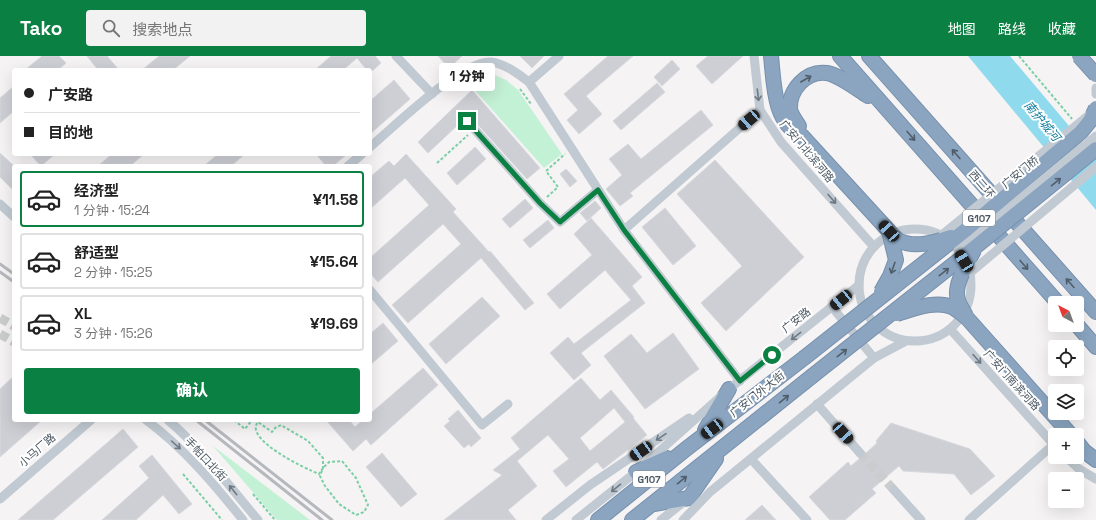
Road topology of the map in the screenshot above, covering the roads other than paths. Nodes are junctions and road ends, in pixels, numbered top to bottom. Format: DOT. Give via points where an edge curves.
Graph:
graph roads {
  1 [pos="396,56"];
  2 [pos="559,56"];
  3 [pos="754,56"];
  4 [pos="771,56"];
  5 [pos="840,56"];
  6 [pos="869,56"];
  7 [pos="1080,56"];
  8 [pos="1089,56"];
  9 [pos="1096,64"];
  10 [pos="1096,75"];
  11 [pos="529,82"];
  12 [pos="1096,88"];
  13 [pos="432,94"];
  14 [pos="1096,94"];
  15 [pos="885,107"];
  16 [pos="1096,108"];
  17 [pos="760,110"];
  18 [pos="467,121"];
  19 [pos="802,136"];
  20 [pos="1096,136"];
  21 [pos="372,145"];
  22 [pos="1096,149"];
  23 [pos="360,156"];
  24 [pos="350,164"];
  25 [pos="1096,167"];
  26 [pos="598,190"];
  27 [pos="0,204"];
  28 [pos="12,216"];
  29 [pos="624,230"];
  30 [pos="889,231"];
  31 [pos="943,234"];
  32 [pos="959,235"];
  33 [pos="874,247"];
  34 [pos="974,248"];
  35 [pos="958,250"];
  36 [pos="971,272"];
  37 [pos="860,285"];
  38 [pos="372,292"];
  39 [pos="1052,296"];
  40 [pos="875,302"];
  41 [pos="832,307"];
  42 [pos="1096,312"];
  43 [pos="890,316"];
  44 [pos="968,318"];
  45 [pos="951,330"];
  46 [pos="1083,332"];
  47 [pos="906,341"];
  48 [pos="1096,347"];
  49 [pos="804,358"];
  50 [pos="874,358"];
  51 [pos="735,385"];
  52 [pos="717,400"];
  53 [pos="508,404"];
  54 [pos="817,404"];
  55 [pos="89,422"];
  56 [pos="149,422"];
  57 [pos="170,422"];
  58 [pos="1065,428"];
  59 [pos="701,437"];
  60 [pos="1048,438"];
  61 [pos="1084,444"];
  62 [pos="725,445"];
  63 [pos="1096,448"];
  64 [pos="686,449"];
  65 [pos="1048,450"];
  66 [pos="1084,451"];
  67 [pos="860,453"];
  68 [pos="751,458"];
  69 [pos="1096,460"];
  70 [pos="1074,464"];
  71 [pos="636,472"];
  72 [pos="1096,479"];
  73 [pos="894,490"];
  74 [pos="710,492"];
  75 [pos="689,498"];
  76 [pos="0,499"];
  77 [pos="652,504"];
  78 [pos="243,520"];
  79 [pos="258,520"];
  80 [pos="546,520"];
  81 [pos="576,520"];
  82 [pos="598,520"];
  83 [pos="632,520"];
  84 [pos="661,520"];
  85 [pos="682,520"];
  86 [pos="807,520"];
  87 [pos="921,520"];
  88 [pos="969,520"];
  1 -- 13 [label="street"];
  2 -- 11 [label="street"];
  3 -- 17 [label="street, 广安门北滨河路, one-way"];
  4 -- 19 [label="highway" via="776,99 781,114 788,126"];
  5 -- 15 [label="highway, 西二环"];
  42 -- 6 [label="highway, 西二环, one-way"];
  7 -- 10 [label="highway, bridge"];
  8 -- 9 [label="highway"];
  11 -- 13 [label="street" via="511,69 491,62 476,64 451,78"];
  11 -- 26 [label="street"];
  12 -- 14 [label="street"];
  13 -- 21 [label="street"];
  19 -- 15 [label="highway, one-way" via="790,111 791,95 797,85 816,74 827,73 845,80"];
  15 -- 39 [label="highway, 西二环, one-way"];
  16 -- 31 [label="street, 广安门桥, bridge"];
  16 -- 32 [label="highway, 广安门桥 / G107, bridge" via="1090,121"];
  17 -- 29 [label="street"];
  17 -- 33 [label="street, 广安门北滨河路, one-way" via="781,142"];
  18 -- 26 [label="street" via="560,222"];
  19 -- 30 [label="highway"];
  20 -- 35 [label="street, 广安门桥, bridge"];
  34 -- 22 [label="highway, G107, one-way, bridge"];
  23 -- 24 [label="street"];
  25 -- 36 [label="street, bridge"];
  26 -- 29 [label="street"];
  27 -- 28 [label="street"];
  29 -- 51 [label="street"];
  30 -- 32 [label="highway, bridge" via="897,240 921,244"];
  30 -- 40 [label="highway, one-way, bridge" via="896,260"];
  31 -- 33 [label="street" via="911,229 895,231"];
  31 -- 35 [label="street"];
  32 -- 40 [label="highway, 广安门桥 / G107, bridge"];
  33 -- 37 [label="street" via="863,265"];
  43 -- 34 [label="highway, G107, one-way, bridge"];
  34 -- 44 [label="highway, bridge" via="960,280 957,295"];
  35 -- 36 [label="street"];
  36 -- 45 [label="street" via="970,302 962,318"];
  37 -- 41 [label="street, 广安路"];
  37 -- 47 [label="street" via="863,304 871,320 889,335"];
  38 -- 53 [label="street" via="482,425"];
  40 -- 49 [label="highway, 广安门桥 / G107, bridge"];
  41 -- 50 [label="street"];
  41 -- 51 [label="street, 广安路, one-way"];
  43 -- 44 [label="highway, bridge" via="928,305 945,305"];
  62 -- 43 [label="highway, 广安门外大街 / G107, one-way, bridge"];
  44 -- 58 [label="highway"];
  45 -- 47 [label="street" via="931,340"];
  45 -- 60 [label="street, 广安门南滨河路, one-way"];
  46 -- 48 [label="highway"];
  47 -- 50 [label="street"];
  49 -- 59 [label="highway, 广安门外大街 / G107"];
  50 -- 54 [label="street"];
  51 -- 52 [label="street, 广安门外大街"];
  51 -- 59 [label="highway"];
  52 -- 71 [label="street, 广安门外大街"];
  52 -- 80 [label="street, one-way" via="590,485"];
  54 -- 67 [label="street"];
  54 -- 68 [label="street"];
  55 -- 76 [label="street, 小马厂路"];
  56 -- 78 [label="street, 手帕口北街, one-way" via="194,462"];
  79 -- 57 [label="street, 手帕口北街, one-way" via="208,460"];
  59 -- 64 [label="highway, 广安门外大街 / G107"];
  61 -- 63 [label="highway"];
  62 -- 75 [label="highway"];
  77 -- 62 [label="highway, 广安门外大街 / G107, one-way"];
  64 -- 71 [label="highway"];
  64 -- 82 [label="highway, 广安门外大街 / G107"];
  65 -- 88 [label="street"];
  66 -- 69 [label="highway"];
  68 -- 74 [label="street"];
  68 -- 86 [label="street"];
  70 -- 72 [label="street"];
  71 -- 81 [label="street, 广安门外大街, one-way"];
  73 -- 87 [label="street"];
  74 -- 75 [label="street"];
  74 -- 85 [label="street"];
  75 -- 77 [label="highway"];
  75 -- 84 [label="street"];
  77 -- 83 [label="highway, 广安门外大街 / G107"];
}
